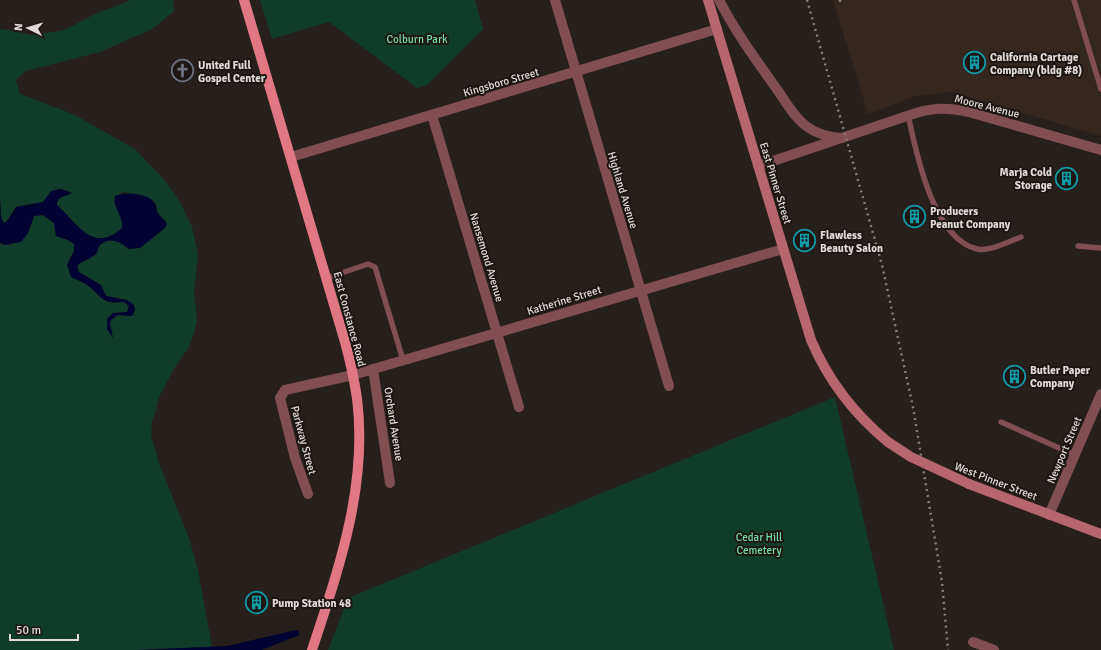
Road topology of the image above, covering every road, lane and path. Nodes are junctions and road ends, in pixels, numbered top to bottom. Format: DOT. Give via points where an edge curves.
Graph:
graph roads {
  1 [pos="244,0"];
  2 [pos="555,0"];
  3 [pos="708,0"];
  4 [pos="719,0"];
  5 [pos="1074,0"];
  6 [pos="717,29"];
  7 [pos="576,72"];
  8 [pos="1101,89"];
  9 [pos="432,115"];
  10 [pos="908,116"];
  11 [pos="846,138"];
  12 [pos="1101,150"];
  13 [pos="291,157"];
  14 [pos="758,166"];
  15 [pos="1021,237"];
  16 [pos="1078,246"];
  17 [pos="1101,248"];
  18 [pos="783,249"];
  19 [pos="327,278"];
  20 [pos="640,290"];
  21 [pos="497,332"];
  22 [pos="403,360"];
  23 [pos="373,369"];
  24 [pos="353,375"];
  25 [pos="669,386"];
  26 [pos="1101,394"];
  27 [pos="519,407"];
  28 [pos="1098,410"];
  29 [pos="1001,422"];
  30 [pos="888,442"];
  31 [pos="1075,455"];
  32 [pos="390,483"];
  33 [pos="308,494"];
  34 [pos="1049,514"];
  35 [pos="1101,534"];
  36 [pos="973,642"];
  37 [pos="312,650"];
  38 [pos="994,650"];
  1 -- 13 [label="main road, East Constance Road"];
  2 -- 7 [label="street, Highland Avenue"];
  3 -- 6 [label="main road, East Pinner Street"];
  4 -- 11 [label="street, Moore Avenue" via="762,68 801,122 817,133"];
  5 -- 8 [label="lane"];
  6 -- 7 [label="street, Kingsboro Street"];
  6 -- 14 [label="main road, East Pinner Street"];
  7 -- 9 [label="street, Kingsboro Street"];
  7 -- 20 [label="street, Highland Avenue"];
  9 -- 13 [label="street, Kingsboro Street"];
  9 -- 21 [label="street, Nansemond Avenue"];
  10 -- 11 [label="street, Moore Avenue"];
  10 -- 12 [label="street, Moore Avenue" via="928,109 949,108"];
  10 -- 15 [label="lane" via="922,178 938,211 957,238 978,250"];
  11 -- 14 [label="street, Moore Avenue"];
  13 -- 19 [label="main road, East Constance Road"];
  14 -- 18 [label="main road, East Pinner Street"];
  16 -- 17 [label="lane"];
  18 -- 20 [label="street, Katherine Street"];
  18 -- 30 [label="main road, East Pinner Street" via="811,340 825,369 856,413"];
  19 -- 22 [label="lane" via="368,264 375,267"];
  19 -- 24 [label="main road, East Constance Road"];
  20 -- 21 [label="street, Katherine Street"];
  20 -- 25 [label="street, Highland Avenue"];
  21 -- 22 [label="street, Katherine Street"];
  21 -- 27 [label="street, Nansemond Avenue"];
  22 -- 23 [label="street, Katherine Street"];
  23 -- 24 [label="street, Katherine Street"];
  23 -- 32 [label="street, Orchard Avenue"];
  24 -- 33 [label="street, Parkway Street" via="296,387 281,393 288,433"];
  24 -- 37 [label="main road, East Constance Road" via="359,428 359,457 353,510 347,539"];
  26 -- 28 [label="street, Newport Street"];
  28 -- 31 [label="street, Newport Street"];
  29 -- 31 [label="lane"];
  30 -- 34 [label="main road, West Pinner Street, bridge" via="930,468"];
  31 -- 34 [label="street, Newport Street"];
  34 -- 35 [label="main road, West Pinner Street"];
  36 -- 38 [label="street"];
}
